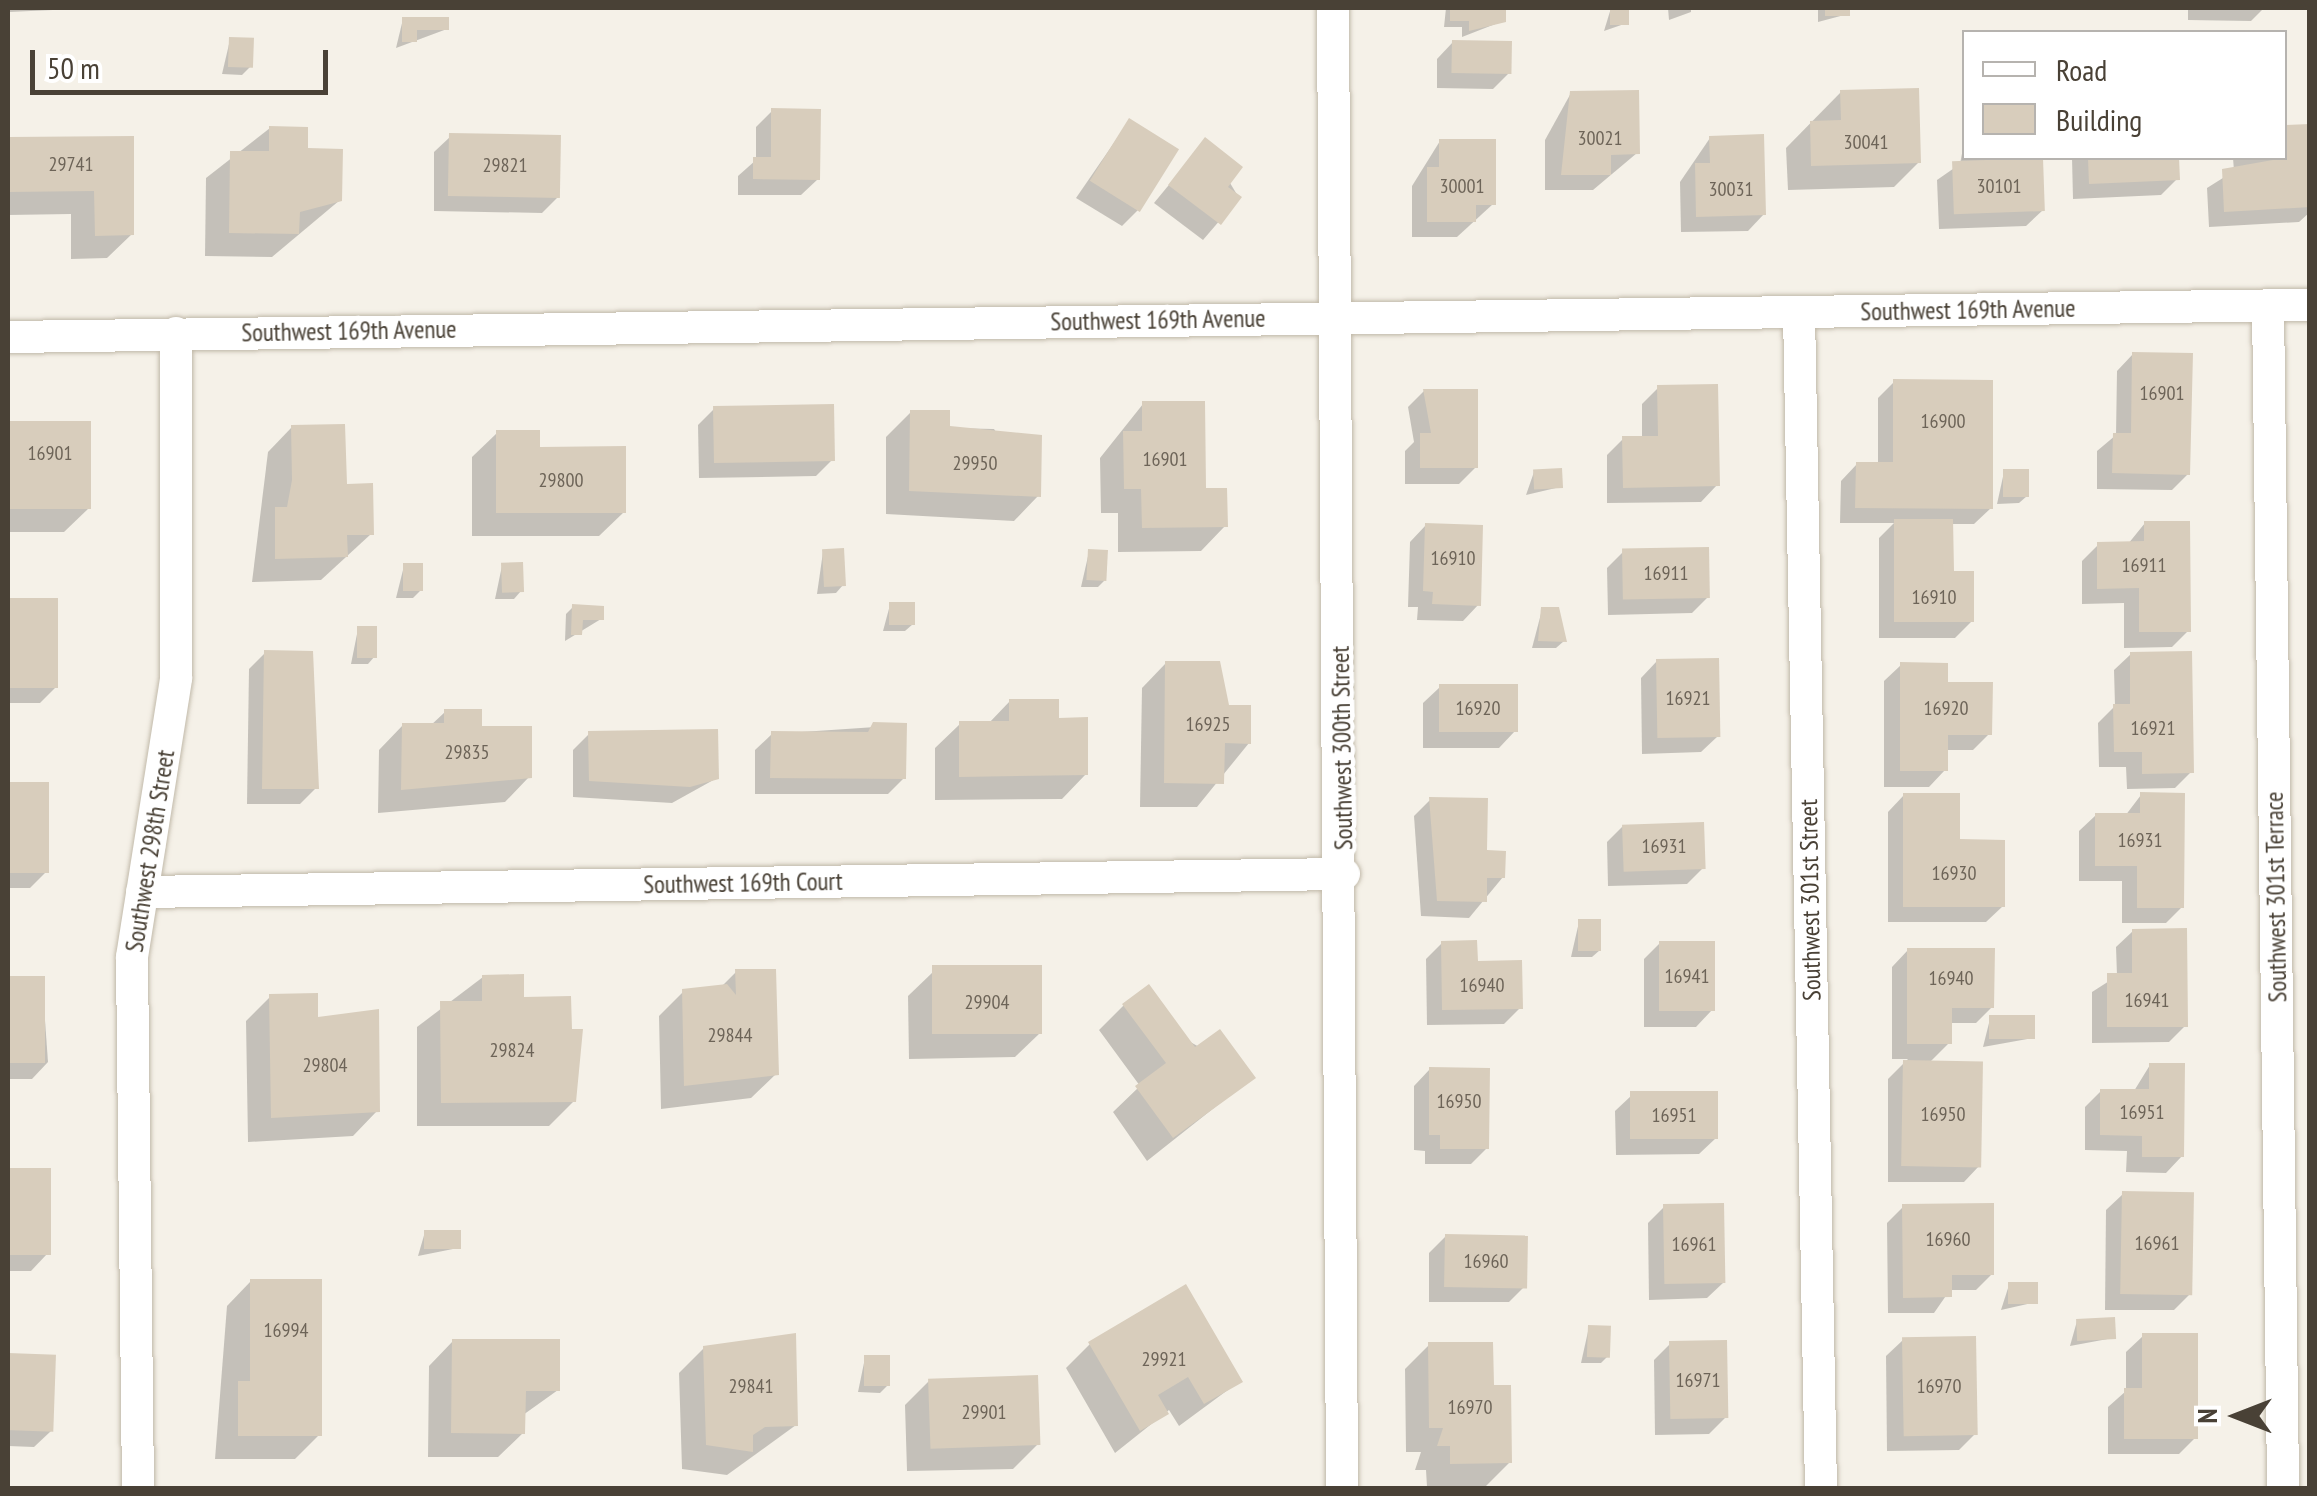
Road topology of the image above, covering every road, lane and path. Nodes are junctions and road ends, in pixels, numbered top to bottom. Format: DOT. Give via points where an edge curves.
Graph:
graph roads {
  1 [pos="1333,8"];
  2 [pos="2310,304"];
  3 [pos="2268,305"];
  4 [pos="1799,312"];
  5 [pos="1334,318"];
  6 [pos="176,333"];
  7 [pos="8,337"];
  8 [pos="1344,874"];
  9 [pos="142,892"];
  10 [pos="138,1488"];
  11 [pos="1342,1488"];
  12 [pos="1821,1488"];
  13 [pos="2283,1488"];
  1 -- 5 [label="street, Southwest 300th Street"];
  2 -- 3 [label="street, Southwest 169th Avenue"];
  3 -- 4 [label="street, Southwest 169th Avenue"];
  3 -- 13 [label="street, Southwest 301st Terrace"];
  4 -- 5 [label="street, Southwest 169th Avenue"];
  4 -- 12 [label="street, Southwest 301st Street"];
  5 -- 6 [label="street, Southwest 169th Avenue"];
  5 -- 8 [label="street, Southwest 300th Street"];
  6 -- 7 [label="street, Southwest 169th Avenue"];
  6 -- 9 [label="street, Southwest 298th Street" via="176,678"];
  8 -- 9 [label="street, Southwest 169th Court"];
  8 -- 11 [label="street, Southwest 300th Street"];
  9 -- 10 [label="street, Southwest 298th Street" via="132,957"];
}
